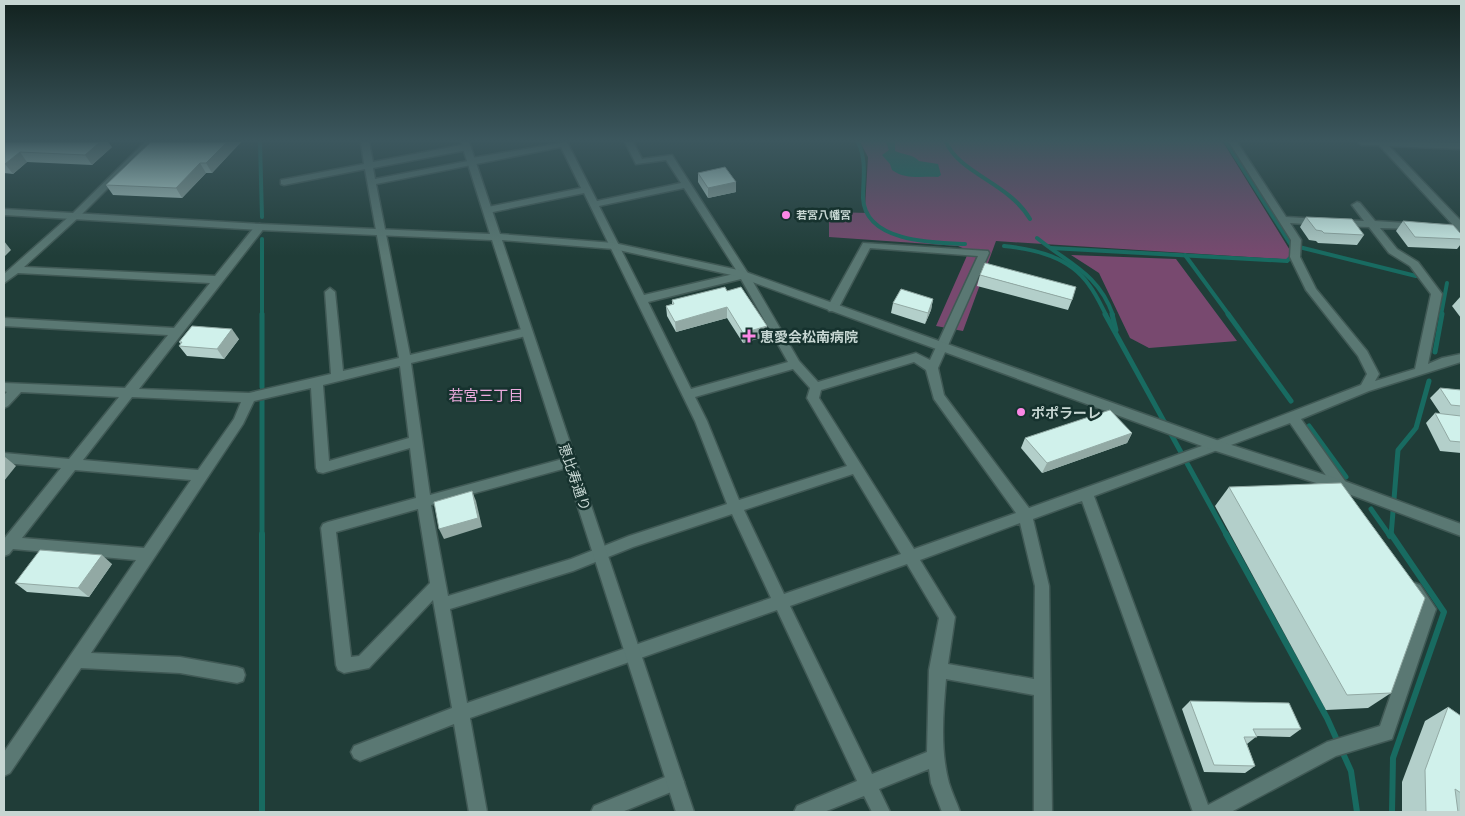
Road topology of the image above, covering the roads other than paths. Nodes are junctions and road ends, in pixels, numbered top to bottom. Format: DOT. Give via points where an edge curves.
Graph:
graph roads {
  1 [pos="111,180"];
  2 [pos="294,180"];
  3 [pos="382,180"];
  4 [pos="478,180"];
  5 [pos="582,180"];
  6 [pos="684,180"];
  7 [pos="1258,180"];
  8 [pos="1417,180"];
  9 [pos="284,182"];
  10 [pos="372,182"];
  11 [pos="687,185"];
  12 [pos="587,190"];
  13 [pos="594,204"];
  14 [pos="1357,205"];
  15 [pos="488,210"];
  16 [pos="4,212"];
  17 [pos="76,215"];
  18 [pos="1285,220"];
  19 [pos="1372,224"];
  20 [pos="260,227"];
  21 [pos="1461,227"];
  22 [pos="381,233"];
  23 [pos="498,237"];
  24 [pos="614,246"];
  25 [pos="14,270"];
  26 [pos="744,275"];
  27 [pos="4,280"];
  28 [pos="218,280"];
  29 [pos="330,292"];
  30 [pos="640,300"];
  31 [pos="833,308"];
  32 [pos="4,322"];
  33 [pos="178,332"];
  34 [pos="526,332"];
  35 [pos="941,347"];
  36 [pos="405,360"];
  37 [pos="1460,360"];
  38 [pos="795,364"];
  39 [pos="932,368"];
  40 [pos="1421,371"];
  41 [pos="337,377"];
  42 [pos="317,382"];
  43 [pos="4,387"];
  44 [pos="816,387"];
  45 [pos="18,388"];
  46 [pos="1364,388"];
  47 [pos="131,392"];
  48 [pos="688,395"];
  49 [pos="250,398"];
  50 [pos="4,403"];
  51 [pos="1292,416"];
  52 [pos="416,441"];
  53 [pos="1218,446"];
  54 [pos="4,458"];
  55 [pos="570,462"];
  56 [pos="73,464"];
  57 [pos="856,468"];
  58 [pos="202,476"];
  59 [pos="1342,486"];
  60 [pos="1086,493"];
  61 [pos="424,503"];
  62 [pos="735,507"];
  63 [pos="1359,511"];
  64 [pos="1025,514"];
  65 [pos="1461,530"];
  66 [pos="6,547"];
  67 [pos="601,554"];
  68 [pos="149,555"];
  69 [pos="910,557"];
  70 [pos="1405,576"];
  71 [pos="439,584"];
  72 [pos="780,602"];
  73 [pos="442,605"];
  74 [pos="633,654"];
  75 [pos="77,660"];
  76 [pos="937,670"];
  77 [pos="237,675"];
  78 [pos="1043,688"];
  79 [pos="461,713"];
  80 [pos="360,752"];
  81 [pos="936,757"];
  82 [pos="4,767"];
  83 [pos="675,782"];
  84 [pos="868,784"];
  85 [pos="478,812"];
  86 [pos="600,812"];
  87 [pos="685,812"];
  88 [pos="803,812"];
  89 [pos="881,812"];
  90 [pos="951,812"];
  91 [pos="1043,812"];
  92 [pos="1202,812"];
  93 [pos="1213,812"];
  1 -- 17 [label="street"];
  2 -- 9 [label="street"];
  3 -- 10 [label="street"];
  4 -- 15 [label="street, 恵比寿通り"];
  5 -- 12 [label="street"];
  6 -- 11 [label="street"];
  7 -- 18 [label="street"];
  8 -- 21 [label="street"];
  10 -- 22 [label="street"];
  11 -- 13 [label="street"];
  11 -- 26 [label="street"];
  12 -- 13 [label="street"];
  12 -- 15 [label="street"];
  13 -- 24 [label="street"];
  14 -- 19 [label="street"];
  15 -- 23 [label="street, 恵比寿通り"];
  16 -- 17 [label="street"];
  17 -- 20 [label="street"];
  17 -- 25 [label="street"];
  18 -- 19 [label="street"];
  18 -- 46 [label="street" via="1296,240 1295,257 1311,290 1363,354 1373,374"];
  19 -- 21 [label="street"];
  19 -- 40 [label="street" via="1393,251 1414,264 1437,294"];
  20 -- 22 [label="street"];
  20 -- 28 [label="street"];
  22 -- 23 [label="street"];
  22 -- 36 [label="street"];
  23 -- 24 [label="street"];
  23 -- 34 [label="street, 恵比寿通り"];
  24 -- 26 [label="street"];
  24 -- 30 [label="street"];
  25 -- 27 [label="street"];
  25 -- 28 [label="street"];
  26 -- 30 [label="street"];
  26 -- 31 [label="street"];
  26 -- 38 [label="street"];
  28 -- 33 [label="street"];
  29 -- 41 [label="street"];
  30 -- 48 [label="street"];
  31 -- 35 [label="street"];
  31 -- 35 [label="street" via="867,245 984,253"];
  32 -- 33 [label="street"];
  33 -- 47 [label="street"];
  34 -- 36 [label="street"];
  34 -- 55 [label="street, 恵比寿通り"];
  35 -- 39 [label="street"];
  35 -- 53 [label="street"];
  36 -- 41 [label="street"];
  36 -- 52 [label="street"];
  37 -- 40 [label="street" via="1446,361"];
  38 -- 44 [label="street"];
  38 -- 48 [label="street"];
  39 -- 44 [label="street" via="916,357"];
  39 -- 64 [label="street" via="938,396"];
  40 -- 46 [label="street"];
  41 -- 42 [label="street"];
  42 -- 49 [label="street"];
  42 -- 52 [label="street" via="323,468"];
  43 -- 45 [label="street"];
  44 -- 57 [label="street" via="813,398"];
  45 -- 47 [label="street"];
  45 -- 50 [label="street"];
  46 -- 51 [label="street"];
  47 -- 49 [label="street"];
  47 -- 56 [label="street"];
  48 -- 62 [label="street"];
  49 -- 58 [label="street" via="239,421"];
  51 -- 53 [label="street"];
  51 -- 59 [label="street"];
  52 -- 61 [label="street"];
  53 -- 59 [label="street"];
  53 -- 60 [label="street"];
  54 -- 56 [label="street"];
  55 -- 61 [label="street"];
  55 -- 67 [label="street, 恵比寿通り"];
  56 -- 58 [label="street"];
  56 -- 66 [label="street"];
  57 -- 62 [label="street"];
  57 -- 69 [label="street"];
  58 -- 68 [label="street"];
  59 -- 63 [label="street"];
  59 -- 65 [label="street"];
  60 -- 64 [label="street"];
  60 -- 92 [label="street"];
  61 -- 71 [label="street"];
  61 -- 71 [label="street" via="328,528 344,665 363,663"];
  62 -- 67 [label="street"];
  62 -- 72 [label="street"];
  64 -- 69 [label="street"];
  64 -- 78 [label="street" via="1042,586"];
  66 -- 68 [label="street"];
  67 -- 73 [label="street"];
  67 -- 74 [label="street, 恵比寿通り"];
  68 -- 75 [label="street"];
  69 -- 72 [label="street"];
  69 -- 76 [label="street" via="947,617"];
  70 -- 93 [label="street" via="1428,609 1386,733 1333,748"];
  71 -- 73 [label="street"];
  72 -- 74 [label="street"];
  72 -- 84 [label="street"];
  73 -- 79 [label="street"];
  74 -- 79 [label="street"];
  74 -- 83 [label="street, 恵比寿通り"];
  75 -- 77 [label="street" via="180,665"];
  75 -- 82 [label="street"];
  76 -- 78 [label="street"];
  76 -- 81 [label="street"];
  78 -- 91 [label="street"];
  79 -- 80 [label="street"];
  79 -- 85 [label="street"];
  81 -- 84 [label="street"];
  81 -- 90 [label="street" via="940,784"];
  83 -- 86 [label="street"];
  83 -- 87 [label="street, 恵比寿通り"];
  84 -- 88 [label="street"];
  84 -- 89 [label="street"];
}
